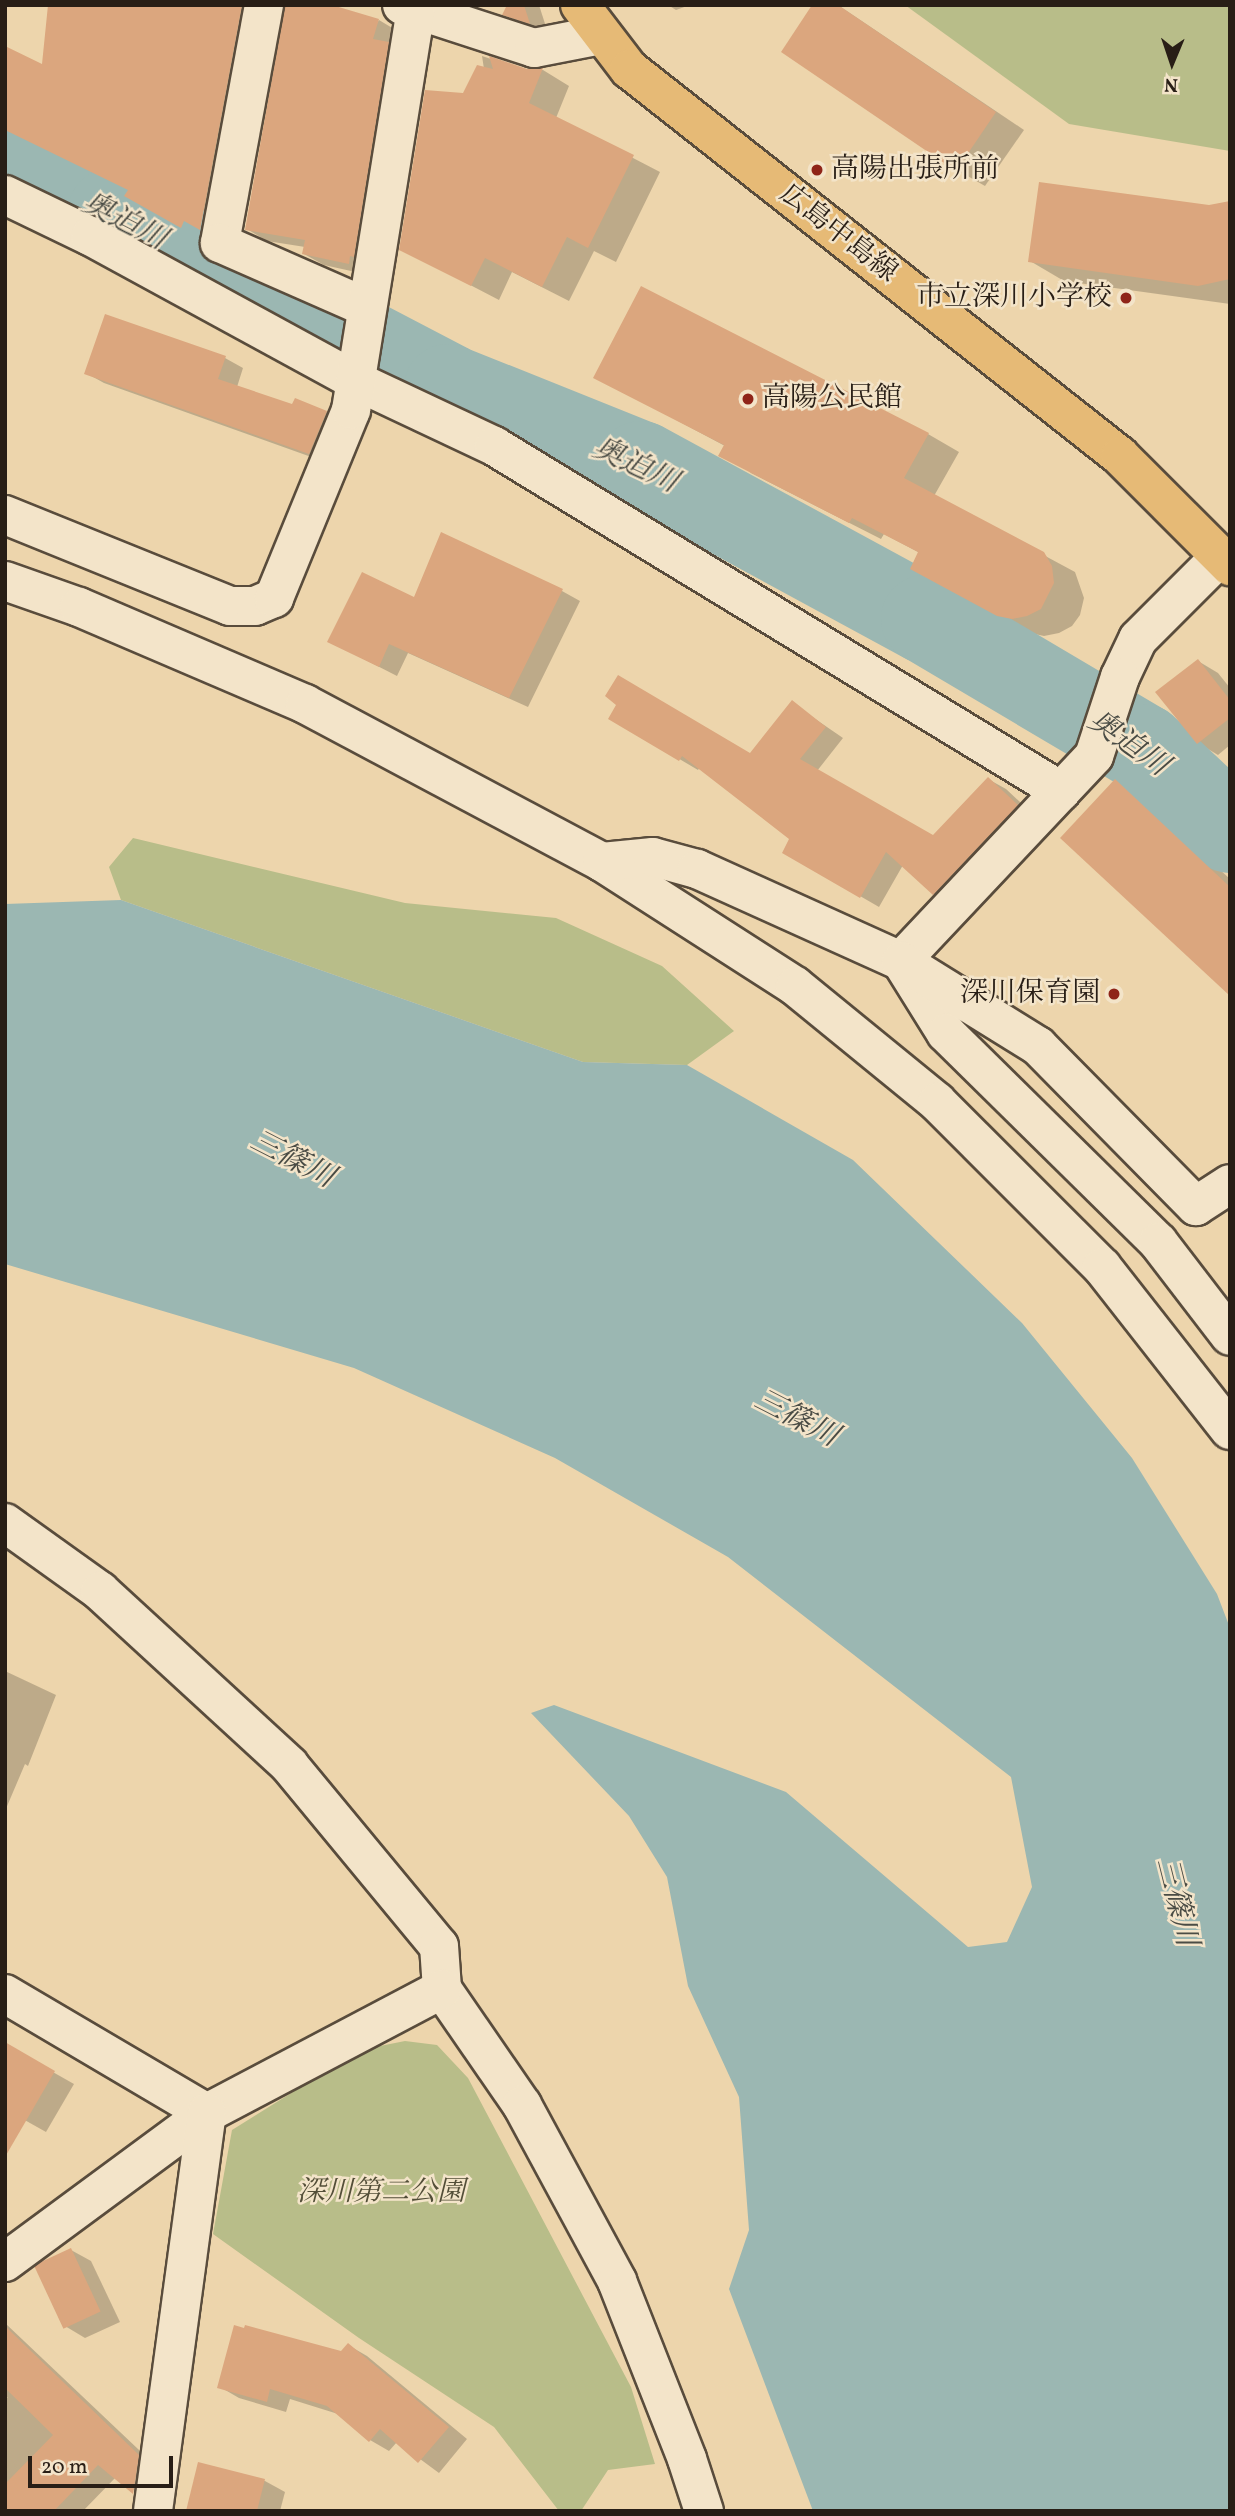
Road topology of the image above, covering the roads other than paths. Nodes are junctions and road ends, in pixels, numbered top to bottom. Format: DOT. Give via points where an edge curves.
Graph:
graph roads {
  1 [pos="264,5"];
  2 [pos="409,7"];
  3 [pos="590,20"];
  4 [pos="5,195"];
  5 [pos="361,345"];
  6 [pos="5,514"];
  7 [pos="1226,561"];
  8 [pos="5,581"];
  9 [pos="1061,791"];
  10 [pos="602,862"];
  11 [pos="901,961"];
  12 [pos="1230,1184"];
  13 [pos="1230,1336"];
  14 [pos="1230,1430"];
  15 [pos="5,1523"];
  16 [pos="442,1989"];
  17 [pos="5,1994"];
  18 [pos="207,2113"];
  19 [pos="5,2262"];
  20 [pos="153,2511"];
  21 [pos="704,2511"];
  1 -- 5 [label="street" via="220,243"];
  2 -- 3 [label="street" via="534,48"];
  2 -- 5 [label="street"];
  3 -- 7 [label="main road, 広島中島線" via="629,69 1120,456"];
  4 -- 5 [label="street" via="90,236"];
  5 -- 6 [label="street" via="351,410 274,598 256,606 230,606"];
  5 -- 9 [label="street" via="494,446"];
  7 -- 9 [label="street" via="1138,639 1094,756"];
  8 -- 10 [label="street" via="79,607 305,704"];
  9 -- 11 [label="street"];
  10 -- 11 [label="street" via="653,857 697,869"];
  10 -- 14 [label="street" via="795,986 937,1101 1102,1267"];
  11 -- 12 [label="street" via="1038,1046 1196,1206"];
  11 -- 13 [label="street" via="946,1033 1158,1242"];
  15 -- 16 [label="street" via="100,1591 289,1765 439,1946"];
  16 -- 18 [label="street"];
  16 -- 21 [label="street" via="522,2105 617,2281"];
  17 -- 18 [label="street"];
  18 -- 19 [label="street"];
  18 -- 20 [label="street"];
}
